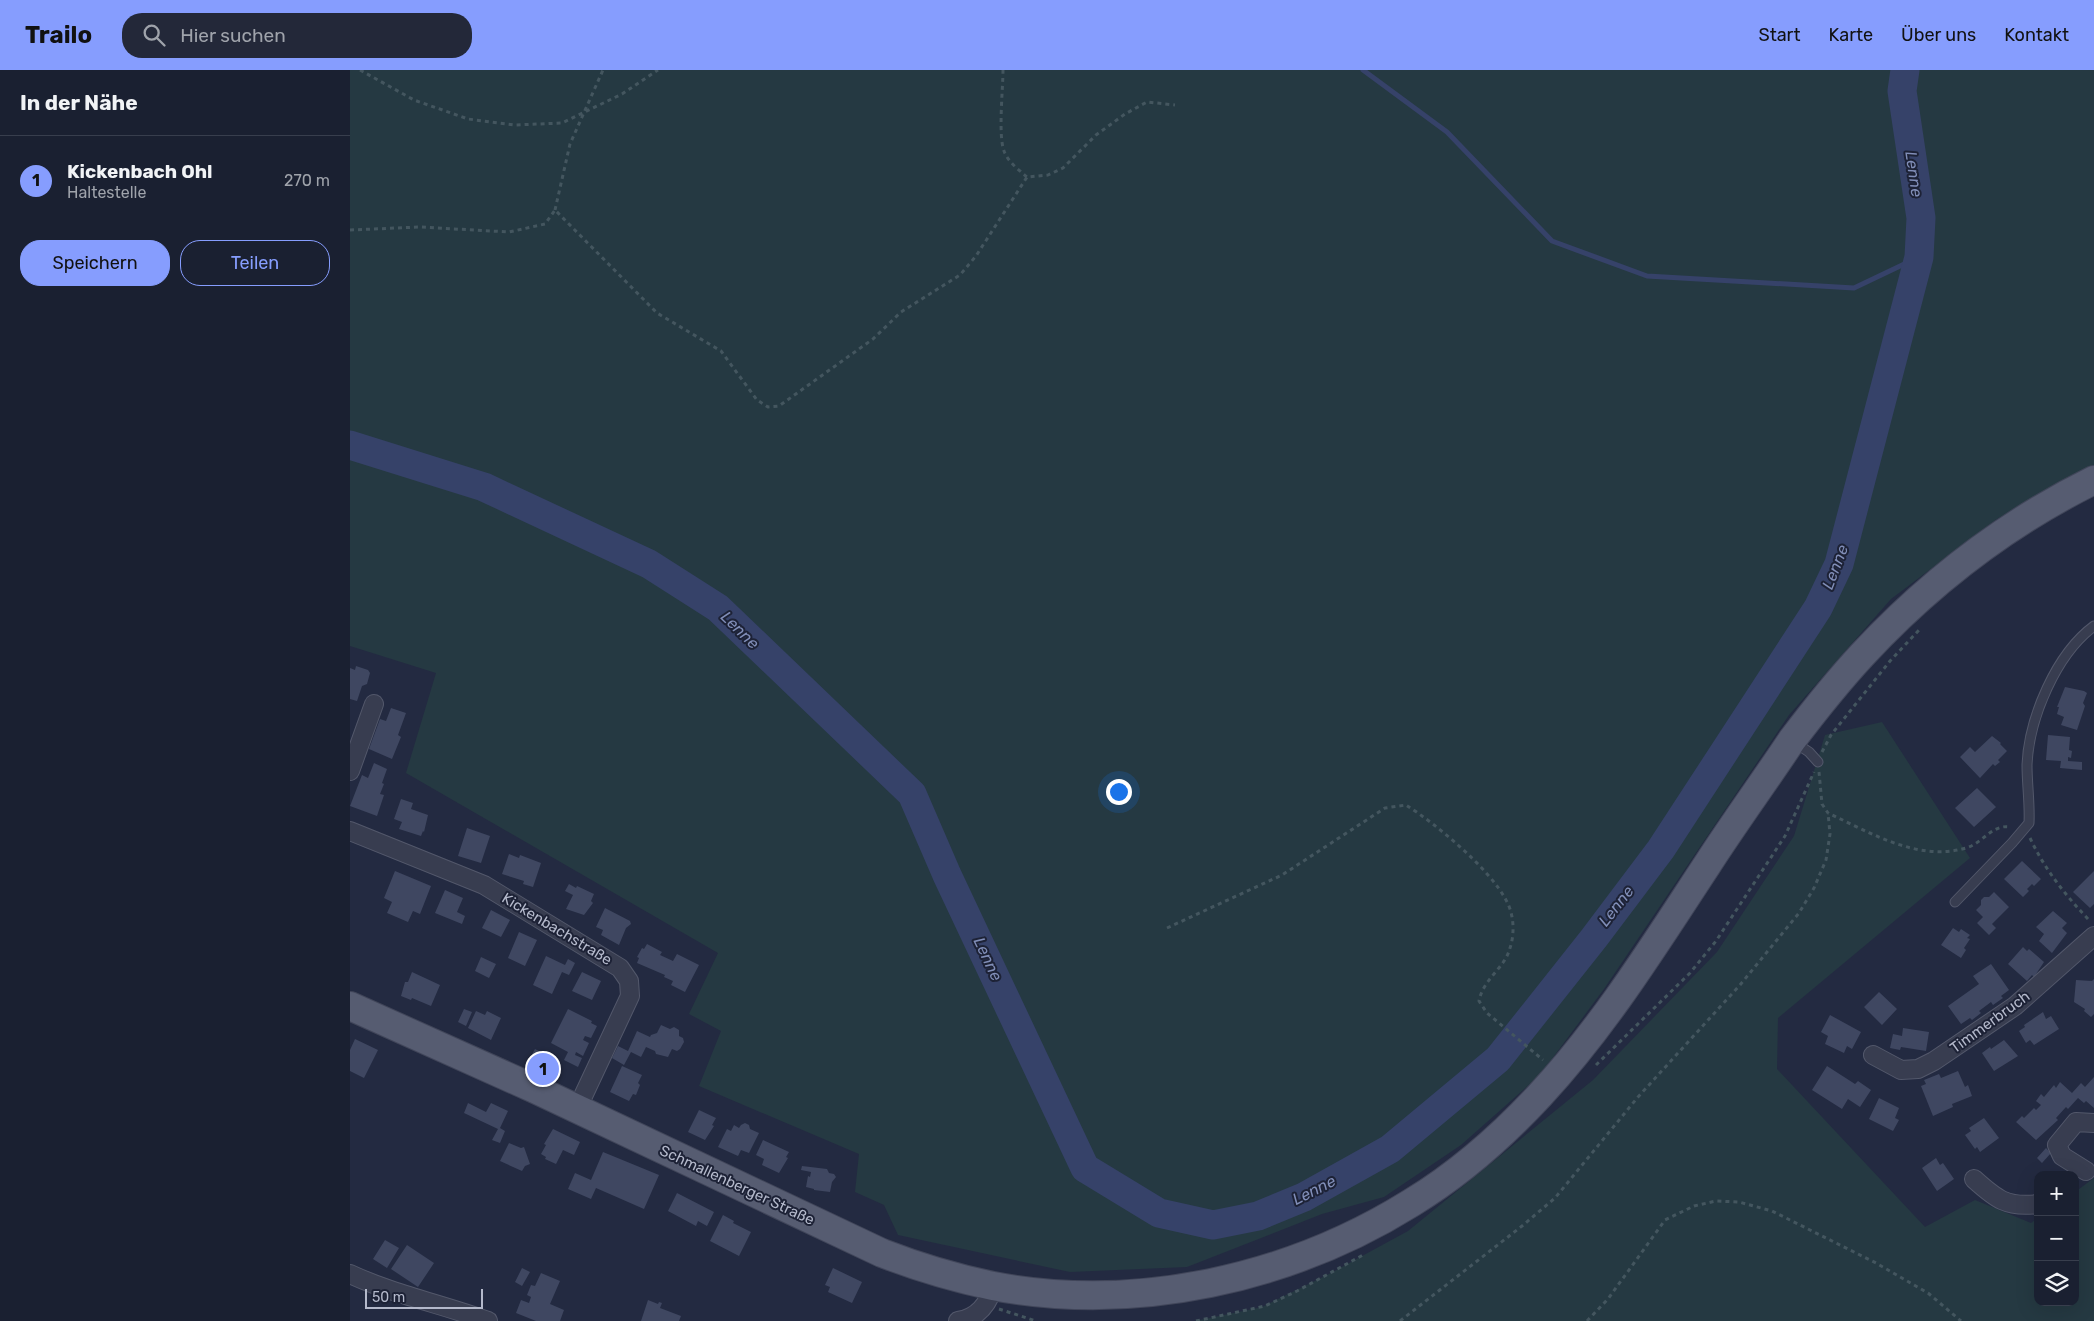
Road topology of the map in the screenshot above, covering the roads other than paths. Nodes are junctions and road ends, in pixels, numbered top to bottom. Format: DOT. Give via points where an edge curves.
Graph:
graph roads {
  1 [pos="2094,480"];
  2 [pos="2094,626"];
  3 [pos="374,704"];
  4 [pos="1792,740"];
  5 [pos="1818,762"];
  6 [pos="350,771"];
  7 [pos="350,831"];
  8 [pos="1955,902"];
  9 [pos="2094,936"];
  10 [pos="350,1006"];
  11 [pos="1873,1055"];
  12 [pos="577,1109"];
  13 [pos="2094,1123"];
  14 [pos="2085,1172"];
  15 [pos="1974,1179"];
  16 [pos="2034,1204"];
  17 [pos="350,1274"];
  18 [pos="990,1295"];
  19 [pos="488,1321"];
  20 [pos="958,1321"];
  1 -- 4 [label="main road, Schmallenberger Straße" via="2034,512 1922,596 1862,655"];
  2 -- 8 [label="lane" via="2057,670 2034,722 2027,765 2029,823"];
  3 -- 6 [label="street"];
  4 -- 5 [label="lane"];
  4 -- 18 [label="main road, Schmallenberger Straße" via="1605,1017 1542,1093 1443,1182 1372,1225 1326,1247 1238,1276 1144,1293"];
  7 -- 12 [label="street, Kickenbachstraße" via="484,885 620,968 629,981 630,996"];
  9 -- 11 [label="street, Timmerbruch" via="2015,1006 1934,1061 1918,1069 1901,1070"];
  10 -- 12 [label="main road, Schmallenberger Straße"];
  12 -- 18 [label="main road, Schmallenberger Straße" via="882,1253"];
  13 -- 14 [label="street" via="2076,1122 2057,1144 2062,1156"];
  15 -- 16 [label="street" via="2005,1203"];
  17 -- 19 [label="street" via="409,1297"];
  18 -- 20 [label="street" via="978,1314"];
}
